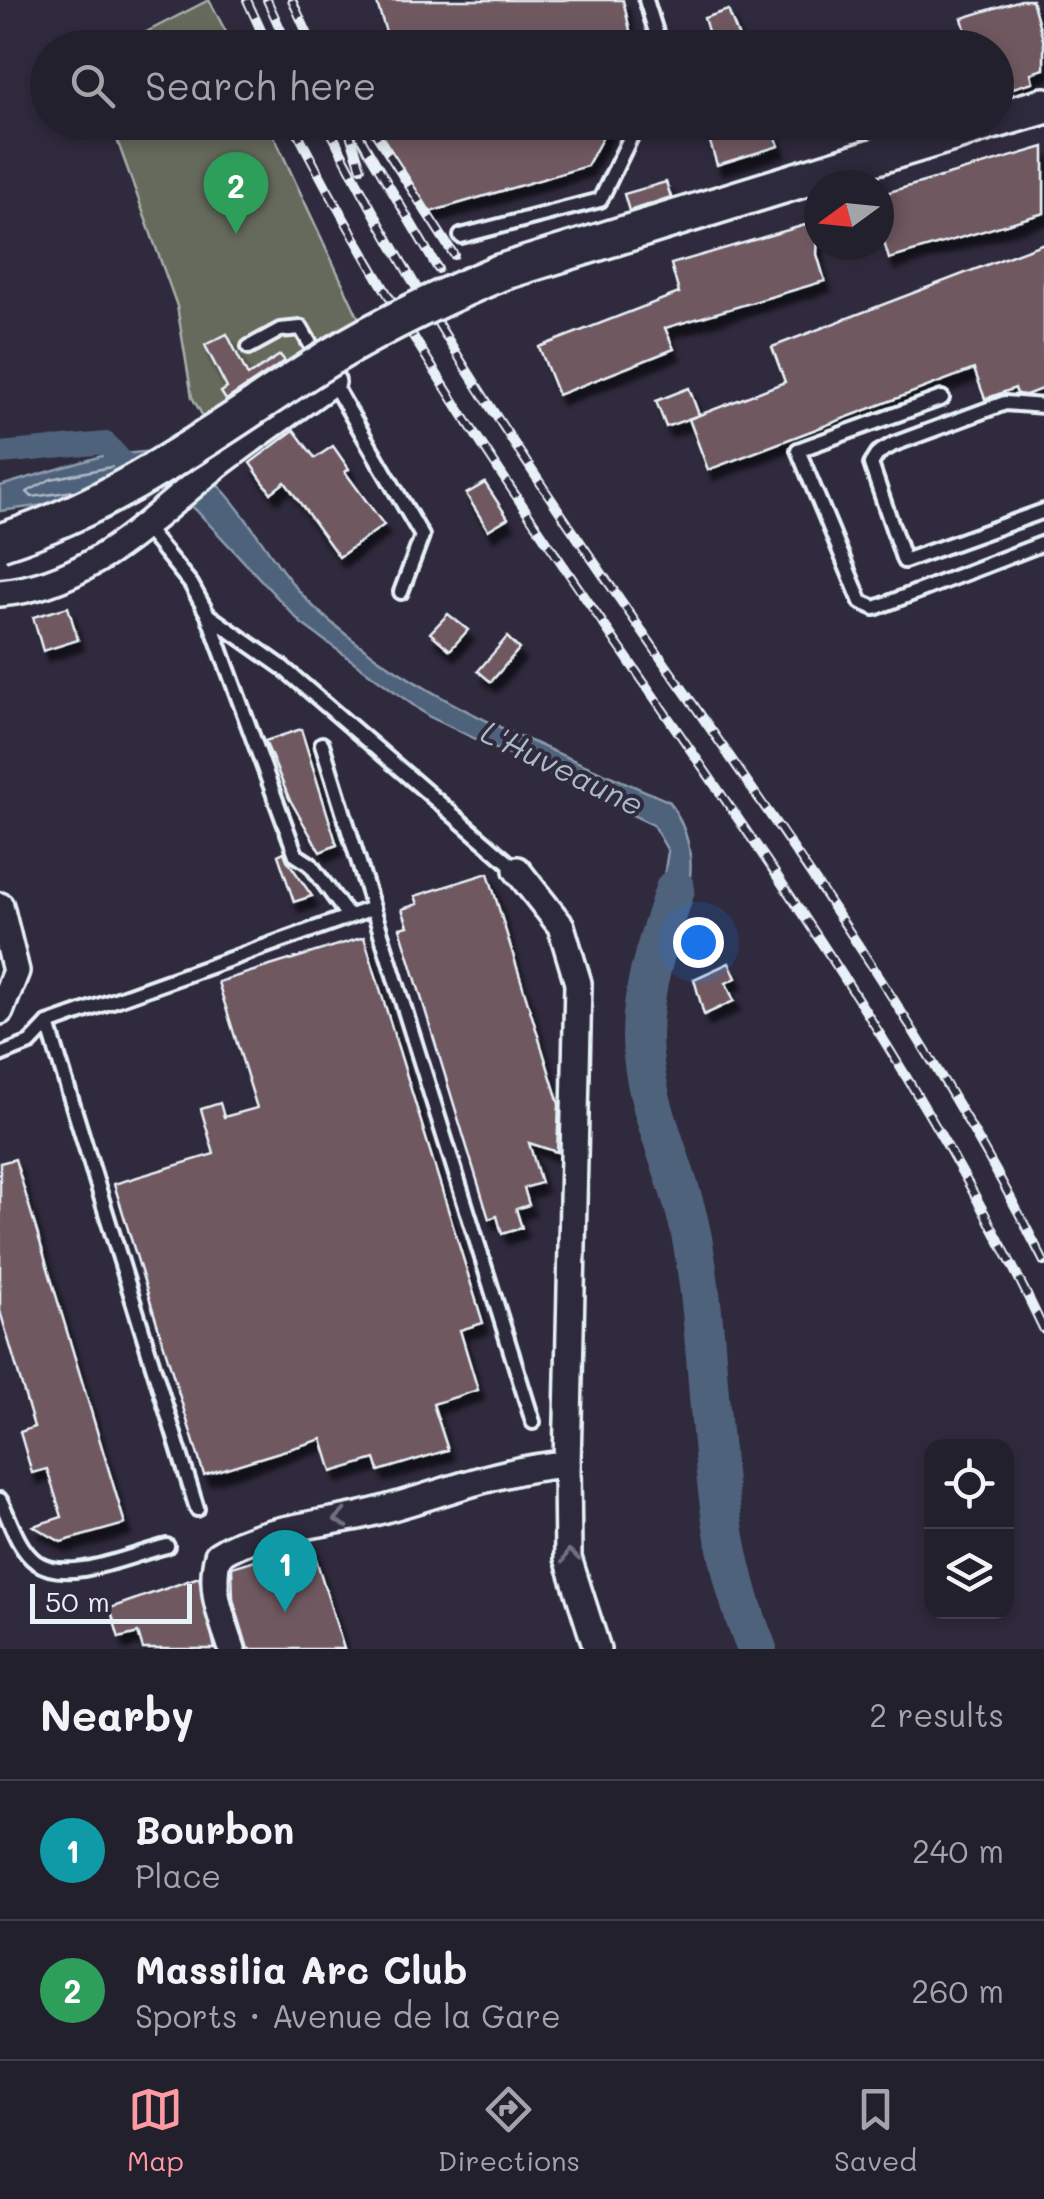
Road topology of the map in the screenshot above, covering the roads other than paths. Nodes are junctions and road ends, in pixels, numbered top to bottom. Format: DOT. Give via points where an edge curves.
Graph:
graph roads {
  1 [pos="646,0"];
  2 [pos="655,30"];
  3 [pos="1044,106"];
  4 [pos="1014,115"];
  5 [pos="629,140"];
  6 [pos="930,140"];
  7 [pos="461,236"];
  8 [pos="249,347"];
  9 [pos="332,382"];
  10 [pos="942,398"];
  11 [pos="1044,406"];
  12 [pos="1044,511"];
  13 [pos="156,520"];
  14 [pos="0,542"];
  15 [pos="1044,542"];
  16 [pos="401,592"];
  17 [pos="0,593"];
  18 [pos="208,614"];
  19 [pos="322,744"];
  20 [pos="517,870"];
  21 [pos="0,906"];
  22 [pos="373,908"];
  23 [pos="348,916"];
  24 [pos="0,1010"];
  25 [pos="48,1024"];
  26 [pos="0,1056"];
  27 [pos="533,1422"];
  28 [pos="567,1464"];
  29 [pos="0,1500"];
  30 [pos="197,1509"];
  31 [pos="166,1546"];
  32 [pos="232,1649"];
  33 [pos="597,1649"];
  1 -- 2 [label="lane"];
  3 -- 4 [label="street"];
  5 -- 7 [label="lane" via="600,200"];
  6 -- 14 [label="street, bridge" via="499,273 439,298 310,370 146,478 76,515"];
  8 -- 9 [label="lane" via="280,330 301,328"];
  9 -- 13 [label="street"];
  9 -- 16 [label="lane" via="422,536"];
  10 -- 15 [label="lane" via="798,450 861,602 875,608"];
  11 -- 12 [label="lane" via="1006,403 894,444 871,464 904,560"];
  13 -- 17 [label="street" via="74,574"];
  13 -- 18 [label="lane"];
  18 -- 20 [label="lane" via="282,667"];
  18 -- 23 [label="lane" via="296,855"];
  19 -- 22 [label="lane"];
  20 -- 28 [label="street" via="561,926 578,983"];
  21 -- 24 [label="street" via="16,971"];
  22 -- 23 [label="lane"];
  22 -- 27 [label="lane"];
  23 -- 25 [label="lane"];
  25 -- 26 [label="lane" via="30,1044"];
  25 -- 30 [label="lane"];
  28 -- 32 [label="street, one-way" via="522,1468 232,1546 218,1555 213,1574"];
  33 -- 28 [label="street, one-way" via="568,1558"];
  29 -- 31 [label="lane" via="28,1554 52,1568 76,1569"];
}
